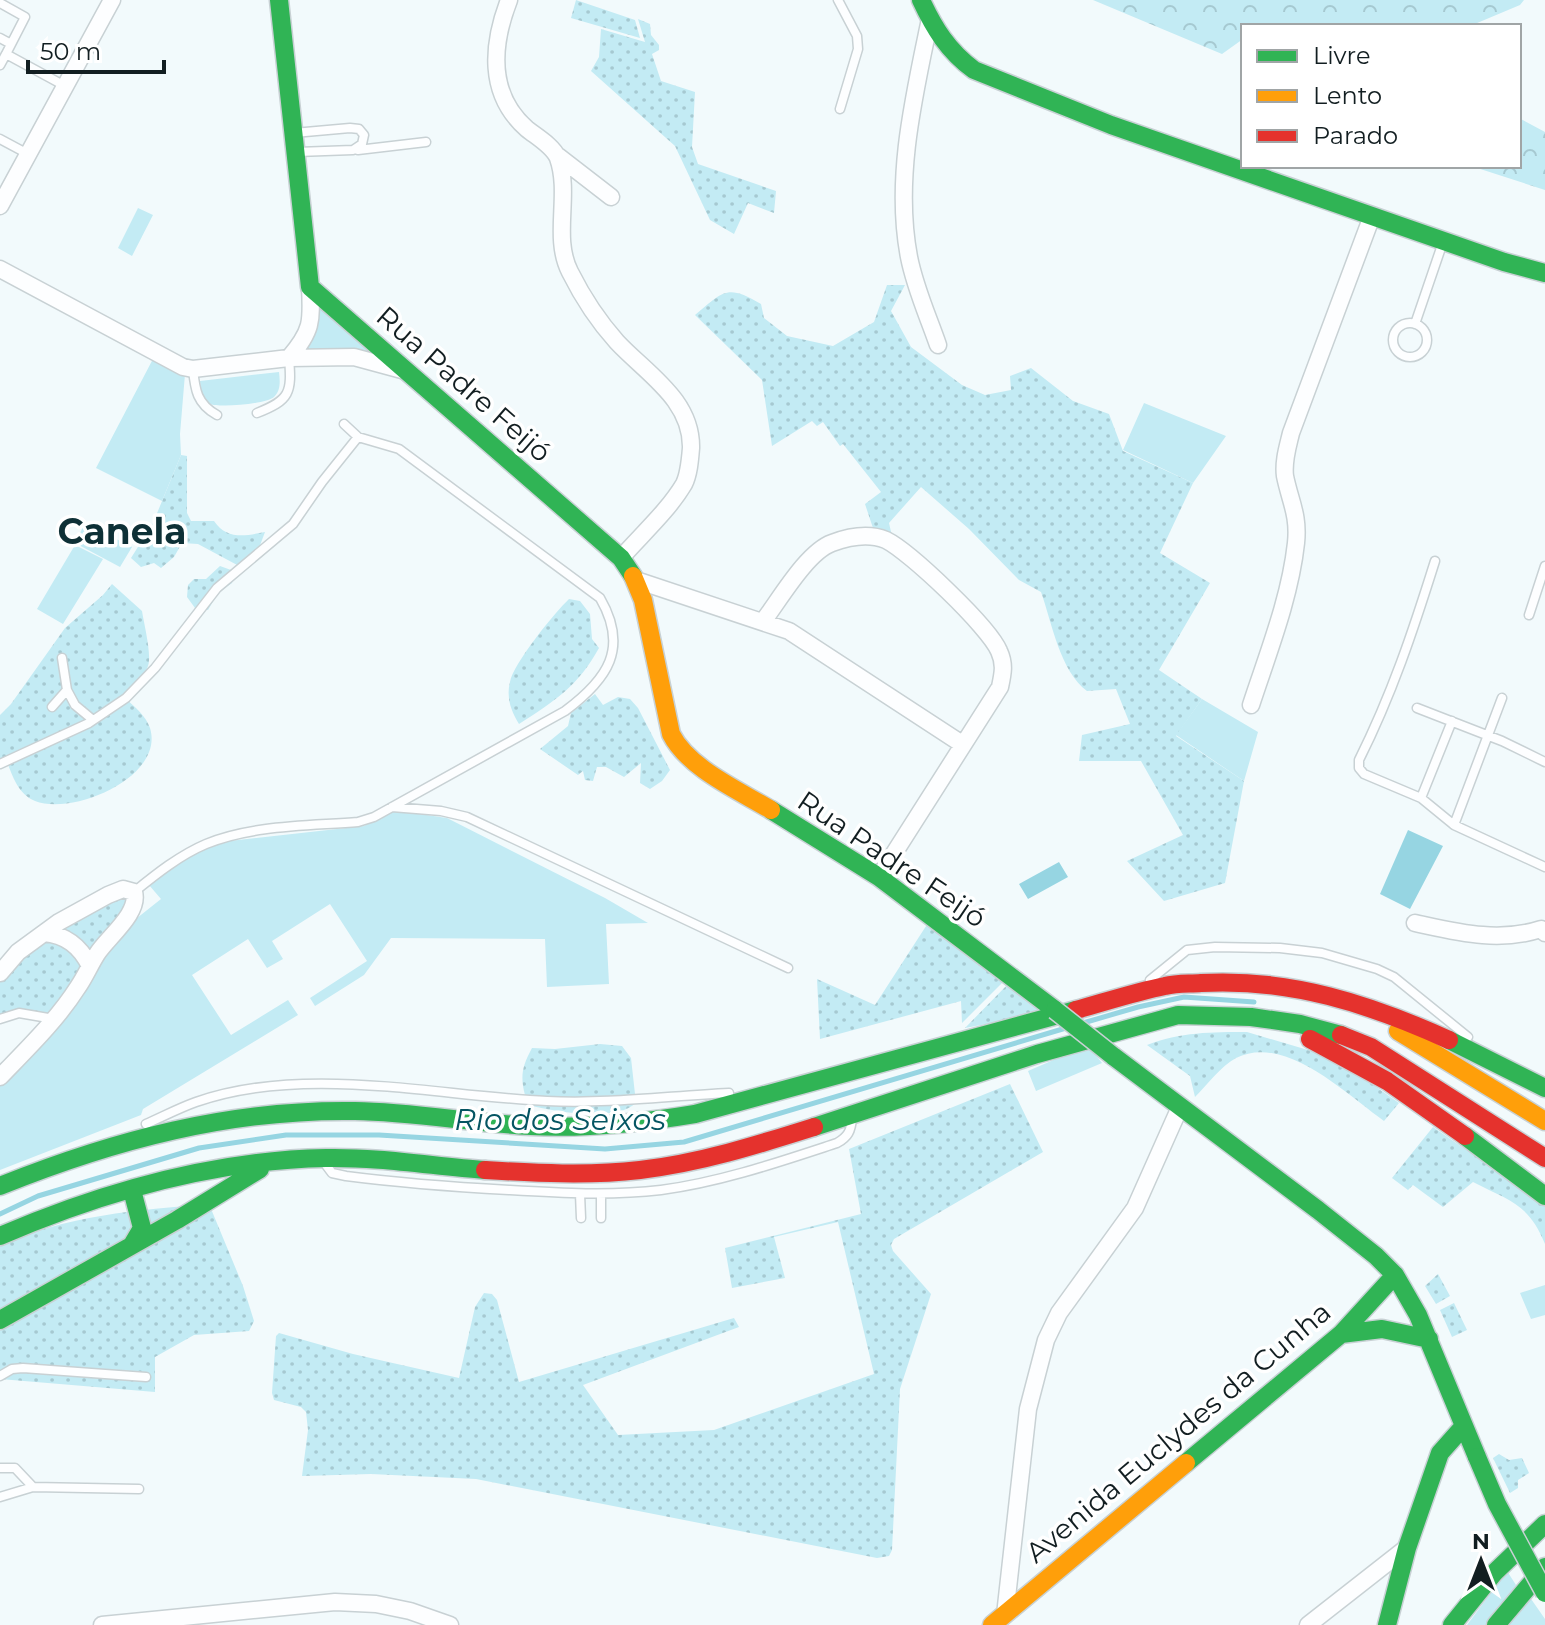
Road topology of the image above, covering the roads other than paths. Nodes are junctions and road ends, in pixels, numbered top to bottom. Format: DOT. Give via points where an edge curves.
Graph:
graph roads {
  1 [pos="112,0"];
  2 [pos="279,0"];
  3 [pos="509,0"];
  4 [pos="838,0"];
  5 [pos="921,0"];
  6 [pos="0,3"];
  7 [pos="930,19"];
  8 [pos="0,38"];
  9 [pos="11,44"];
  10 [pos="6,54"];
  11 [pos="0,65"];
  12 [pos="65,86"];
  13 [pos="840,109"];
  14 [pos="0,139"];
  15 [pos="295,142"];
  16 [pos="426,142"];
  17 [pos="353,150"];
  18 [pos="28,154"];
  19 [pos="558,156"];
  20 [pos="562,196"];
  21 [pos="0,206"];
  22 [pos="1372,216"];
  23 [pos="1443,241"];
  24 [pos="1504,262"];
  25 [pos="0,269"];
  26 [pos="1545,273"];
  27 [pos="1545,283"];
  28 [pos="310,287"];
  29 [pos="1415,324"];
  30 [pos="938,345"];
  31 [pos="289,358"];
  32 [pos="193,369"];
  33 [pos="407,372"];
  34 [pos="257,413"];
  35 [pos="217,415"];
  36 [pos="344,424"];
  37 [pos="358,437"];
  38 [pos="621,558"];
  39 [pos="1435,561"];
  40 [pos="1545,566"];
  41 [pos="636,580"];
  42 [pos="1529,615"];
  43 [pos="764,620"];
  44 [pos="62,658"];
  45 [pos="67,690"];
  46 [pos="1502,698"];
  47 [pos="1251,705"];
  48 [pos="52,707"];
  49 [pos="1417,708"];
  50 [pos="93,720"];
  51 [pos="1452,721"];
  52 [pos="1488,735"];
  53 [pos="962,744"];
  54 [pos="1545,762"];
  55 [pos="0,764"];
  56 [pos="1421,798"];
  57 [pos="391,807"];
  58 [pos="1454,825"];
  59 [pos="1545,867"];
  60 [pos="879,877"];
  61 [pos="134,892"];
  62 [pos="1415,923"];
  63 [pos="1544,925"];
  64 [pos="44,933"];
  65 [pos="90,957"];
  66 [pos="788,968"];
  67 [pos="0,973"];
  68 [pos="1289,985"];
  69 [pos="1137,993"];
  70 [pos="1259,1018"];
  71 [pos="0,1019"];
  72 [pos="54,1019"];
  73 [pos="1510,1070"];
  74 [pos="0,1077"];
  75 [pos="1545,1088"];
  76 [pos="782,1091"];
  77 [pos="1180,1107"];
  78 [pos="852,1114"];
  79 [pos="1545,1121"];
  80 [pos="80,1155"];
  81 [pos="320,1158"];
  82 [pos="1545,1158"];
  83 [pos="269,1164"];
  84 [pos="0,1186"];
  85 [pos="132,1190"];
  86 [pos="580,1194"];
  87 [pos="601,1195"];
  88 [pos="1545,1196"];
  89 [pos="581,1218"];
  90 [pos="601,1218"];
  91 [pos="0,1236"];
  92 [pos="132,1245"];
  93 [pos="1395,1275"];
  94 [pos="0,1320"];
  95 [pos="1341,1334"];
  96 [pos="1429,1339"];
  97 [pos="0,1376"];
  98 [pos="146,1377"];
  99 [pos="1463,1427"];
  100 [pos="0,1468"];
  101 [pos="33,1487"];
  102 [pos="139,1489"];
  103 [pos="0,1497"];
  104 [pos="1545,1514"];
  105 [pos="1545,1524"];
  106 [pos="1407,1548"];
  107 [pos="1514,1554"];
  108 [pos="1545,1567"];
  109 [pos="1545,1593"];
  110 [pos="999,1620"];
  111 [pos="156,1622"];
  112 [pos="102,1625"];
  113 [pos="450,1625"];
  114 [pos="1308,1625"];
  115 [pos="1387,1625"];
  116 [pos="1452,1625"];
  117 [pos="1496,1625"];
  1 -- 12 [label="street"];
  2 -- 15 [label="main road"];
  3 -- 19 [label="street" via="496,44 500,83 525,127"];
  4 -- 13 [label="lane" via="858,49"];
  5 -- 7 [label="main road"];
  6 -- 9 [label="lane" via="25,17"];
  7 -- 22 [label="main road" via="955,58 974,70 1111,125"];
  7 -- 30 [label="street" via="904,191 909,254"];
  8 -- 9 [label="lane"];
  9 -- 10 [label="lane"];
  10 -- 11 [label="lane"];
  10 -- 12 [label="lane"];
  12 -- 18 [label="street"];
  14 -- 18 [label="lane"];
  15 -- 17 [label="lane"];
  15 -- 17 [label="lane" via="359,129 364,140"];
  15 -- 28 [label="main road"];
  16 -- 17 [label="lane"];
  18 -- 21 [label="street"];
  19 -- 20 [label="street"];
  19 -- 20 [label="street" via="607,193 579,181"];
  20 -- 38 [label="street" via="562,254 574,281 617,342 684,413 691,438 685,483"];
  22 -- 23 [label="main road"];
  22 -- 47 [label="street" via="1291,433 1285,474 1298,520 1296,544"];
  23 -- 24 [label="main road"];
  23 -- 29 [label="lane"];
  24 -- 26 [label="main road"];
  24 -- 27 [label="main road"];
  25 -- 32 [label="street"];
  28 -- 31 [label="street" via="312,322"];
  28 -- 33 [label="main road, Rua Padre Feijó"];
  29 -- 29 [label="lane" via="1402,325 1393,335 1394,348 1404,357 1417,356 1426,346 1425,333"];
  31 -- 32 [label="street"];
  31 -- 33 [label="street" via="354,357"];
  31 -- 34 [label="lane" via="288,393 283,401"];
  32 -- 35 [label="lane" via="198,400"];
  33 -- 38 [label="main road, Rua Padre Feijó"];
  36 -- 37 [label="lane"];
  37 -- 50 [label="lane" via="293,524 217,588 136,689"];
  37 -- 57 [label="lane" via="399,449 568,572 600,598 615,632 611,655 587,695"];
  38 -- 41 [label="main road, Rua Padre Feijó"];
  39 -- 56 [label="lane" via="1395,683 1359,760 1364,774"];
  40 -- 42 [label="lane"];
  41 -- 43 [label="street"];
  41 -- 60 [label="main road, Rua Padre Feijó" via="678,748"];
  43 -- 53 [label="street"];
  43 -- 53 [label="street" via="828,544 868,536 884,540 964,608 999,649 1004,670 1000,687"];
  44 -- 45 [label="lane"];
  45 -- 48 [label="lane"];
  45 -- 50 [label="lane"];
  46 -- 52 [label="lane"];
  49 -- 51 [label="lane"];
  50 -- 55 [label="lane"];
  51 -- 52 [label="lane"];
  51 -- 56 [label="lane"];
  52 -- 54 [label="lane"];
  52 -- 58 [label="lane"];
  53 -- 60 [label="street"];
  56 -- 58 [label="lane"];
  57 -- 61 [label="lane" via="358,822 257,832 207,844"];
  57 -- 66 [label="lane" via="467,817"];
  58 -- 59 [label="lane"];
  60 -- 77 [label="main road, Rua Padre Feijó, bridge"];
  61 -- 64 [label="street" via="123,889 108,895"];
  61 -- 65 [label="street" via="131,912"];
  62 -- 63 [label="street" via="1500,937 1523,935"];
  64 -- 65 [label="street" via="67,939"];
  64 -- 67 [label="street"];
  65 -- 72 [label="street" via="78,988"];
  68 -- 69 [label="main road" via="1207,980"];
  68 -- 73 [label="main road" via="1377,1007"];
  68 -- 79 [label="main road" via="1408,1036"];
  69 -- 73 [label="lane" via="1187,950 1280,948 1322,953 1394,977"];
  69 -- 76 [label="main road"];
  70 -- 78 [label="main road" via="1178,1015 1141,1023"];
  70 -- 82 [label="main road" via="1335,1033 1371,1047"];
  70 -- 88 [label="main road" via="1387,1081"];
  71 -- 72 [label="lane" via="19,1013"];
  72 -- 74 [label="street"];
  73 -- 75 [label="main road"];
  76 -- 80 [label="main road" via="695,1114 606,1127 356,1111 255,1114 154,1133"];
  76 -- 80 [label="lane" via="552,1101 388,1087 261,1088 196,1102"];
  77 -- 93 [label="main road, Rua Padre Feijó"];
  77 -- 110 [label="street" via="1135,1208 1059,1313 1046,1340 1028,1409"];
  78 -- 81 [label="main road" via="739,1151 637,1170 533,1172"];
  78 -- 87 [label="lane" via="847,1137 823,1148 701,1183"];
  80 -- 84 [label="main road"];
  81 -- 83 [label="main road"];
  81 -- 86 [label="lane" via="332,1173 346,1176"];
  83 -- 85 [label="main road"];
  83 -- 92 [label="main road"];
  85 -- 91 [label="main road"];
  85 -- 92 [label="main road" via="142,1228"];
  86 -- 87 [label="lane"];
  86 -- 89 [label="lane"];
  87 -- 90 [label="lane"];
  92 -- 94 [label="main road"];
  93 -- 95 [label="main road, Avenida Euclydes da Cunha"];
  93 -- 96 [label="main road, Rua Padre Feijó"];
  95 -- 96 [label="main road" via="1382,1329"];
  95 -- 110 [label="main road, Avenida Euclydes da Cunha"];
  96 -- 99 [label="main road, Rua Padre Feijó"];
  97 -- 98 [label="lane" via="23,1368"];
  99 -- 106 [label="main road" via="1440,1453"];
  99 -- 109 [label="main road, Rua Padre Feijó, bridge"];
  100 -- 101 [label="lane" via="15,1468"];
  101 -- 102 [label="lane"];
  101 -- 103 [label="lane"];
  104 -- 107 [label="main road"];
  105 -- 107 [label="main road"];
  106 -- 114 [label="street"];
  106 -- 115 [label="main road"];
  107 -- 116 [label="main road"];
  108 -- 117 [label="main road"];
  111 -- 112 [label="street"];
  111 -- 113 [label="street" via="335,1602 376,1604"];
}
